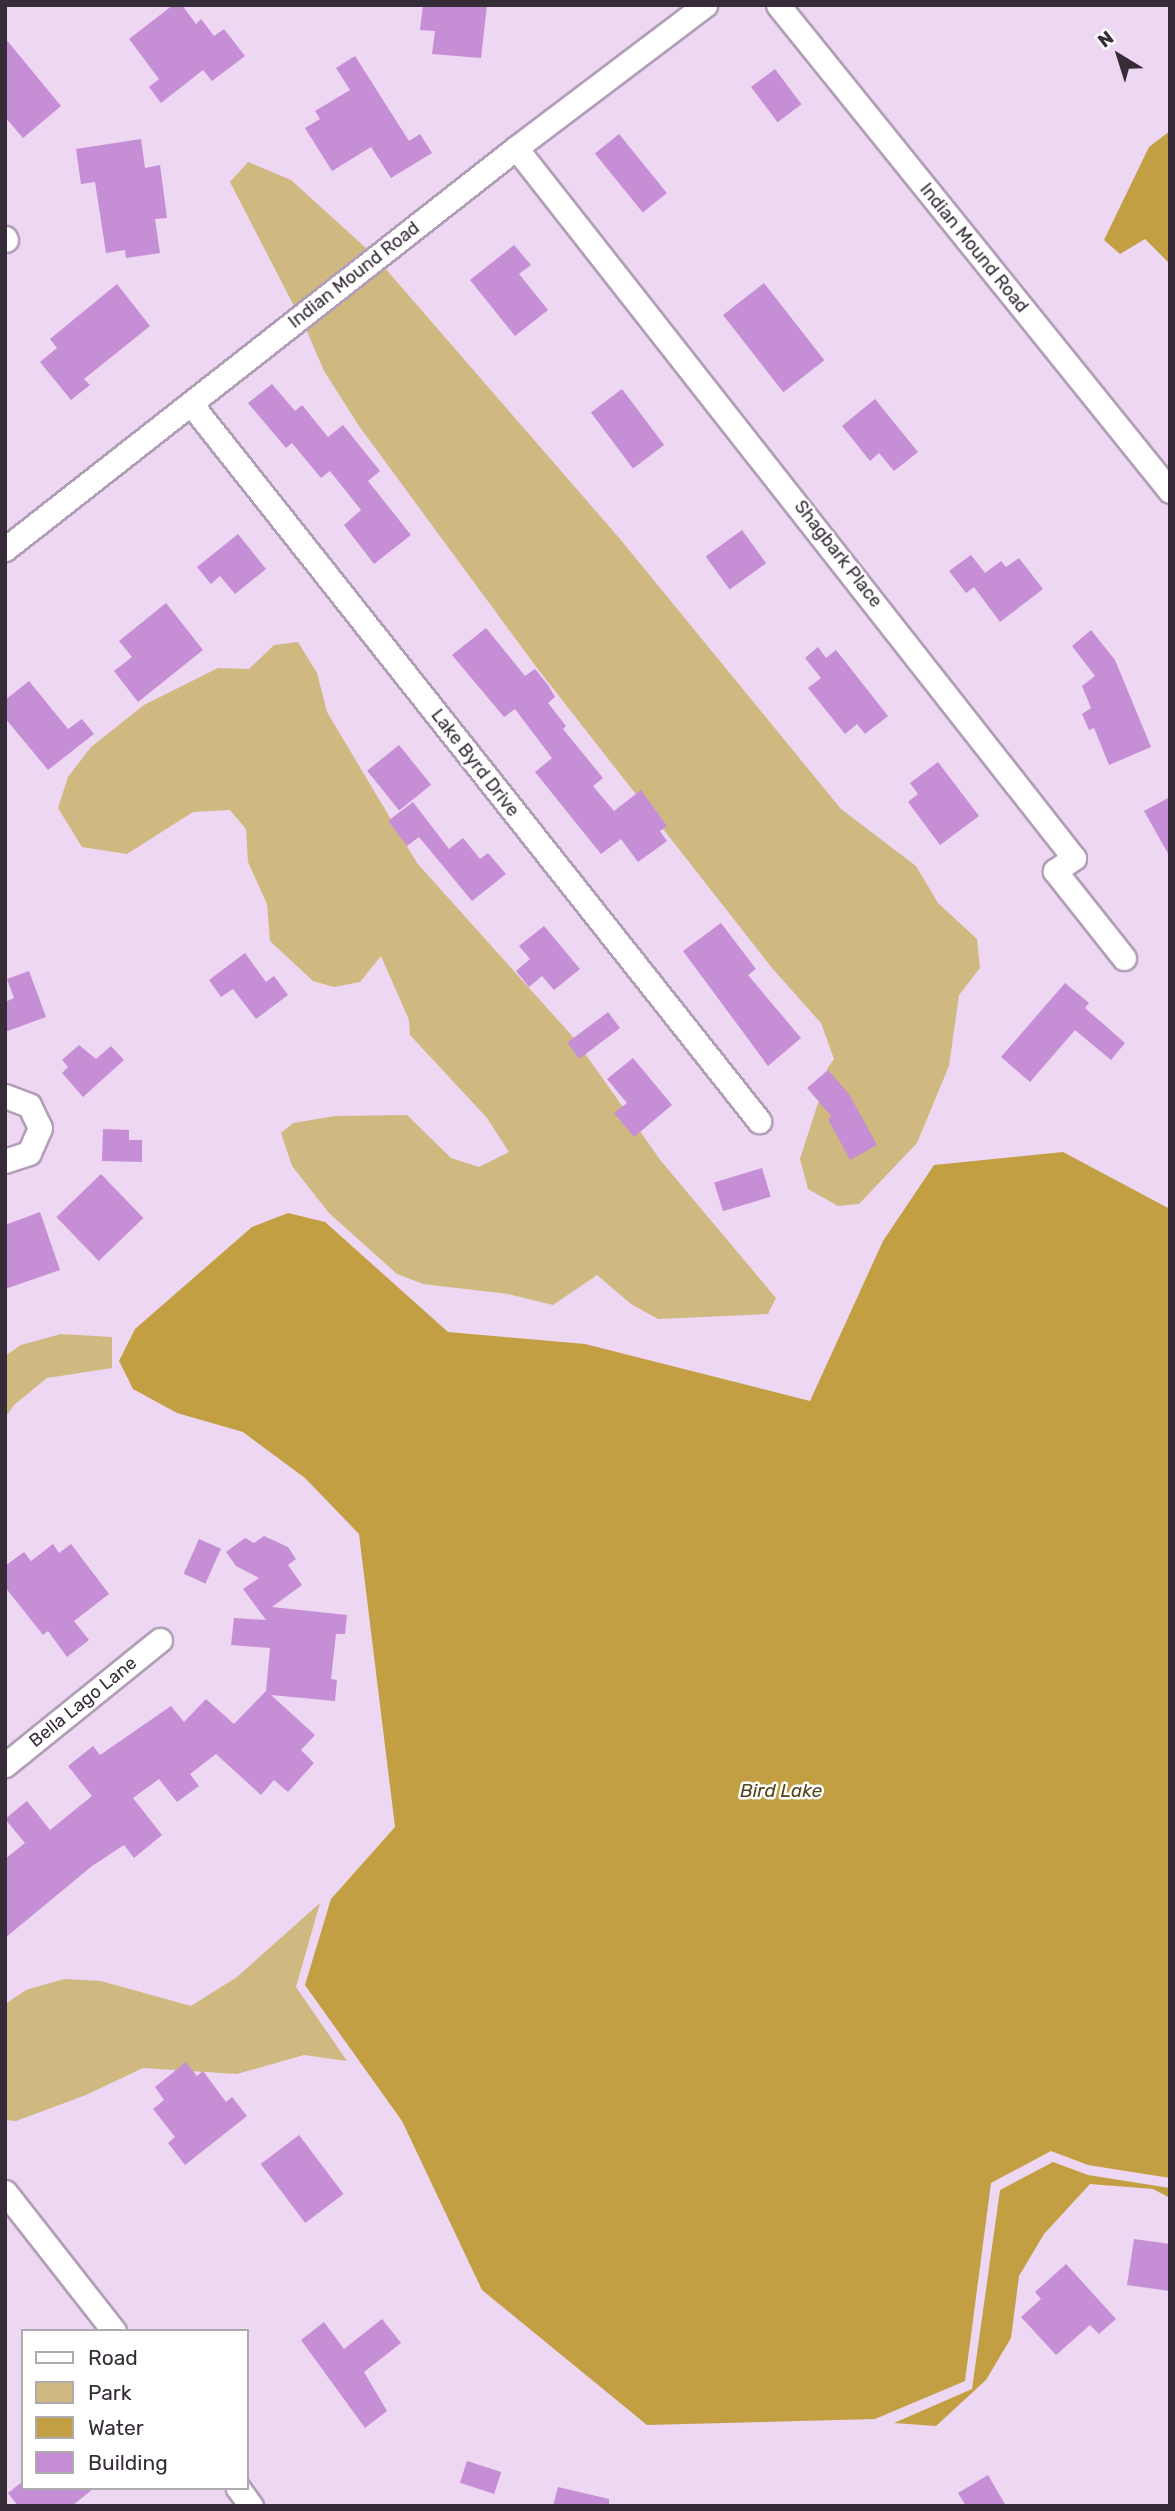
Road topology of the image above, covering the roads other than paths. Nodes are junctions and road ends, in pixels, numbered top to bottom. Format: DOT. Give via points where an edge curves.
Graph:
graph roads {
  1 [pos="705,5"];
  2 [pos="778,5"];
  3 [pos="516,148"];
  4 [pos="191,404"];
  5 [pos="1170,491"];
  6 [pos="5,549"];
  7 [pos="1124,958"];
  8 [pos="5,1096"];
  9 [pos="759,1121"];
  10 [pos="5,1161"];
  11 [pos="160,1640"];
  12 [pos="5,1765"];
  13 [pos="5,2192"];
  14 [pos="112,2329"];
  15 [pos="239,2490"];
  16 [pos="251,2506"];
  1 -- 3 [label="street, Indian Mound Road"];
  2 -- 5 [label="street, Indian Mound Road"];
  3 -- 4 [label="street, Indian Mound Road"];
  3 -- 7 [label="street, Shagbark Place" via="1069,850 1074,858 1055,871"];
  4 -- 6 [label="street, Indian Mound Road"];
  4 -- 9 [label="street, Lake Byrd Drive"];
  8 -- 10 [label="street" via="29,1105 40,1128 29,1153"];
  11 -- 12 [label="street, Bella Lago Lane"];
  13 -- 14 [label="street"];
  15 -- 16 [label="street"];
}
